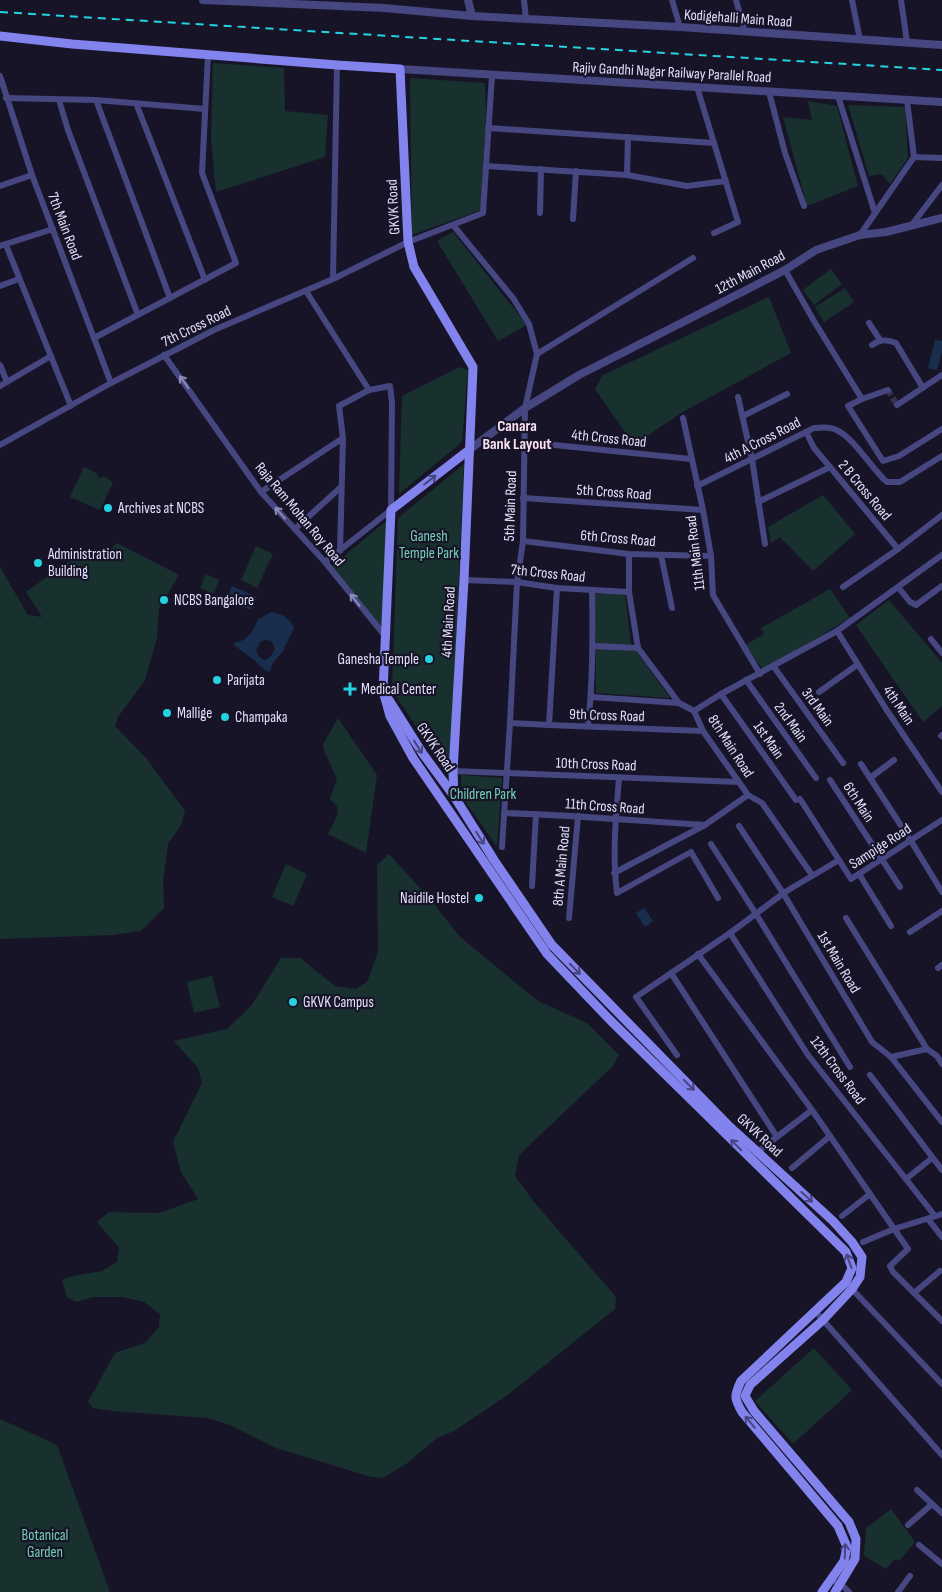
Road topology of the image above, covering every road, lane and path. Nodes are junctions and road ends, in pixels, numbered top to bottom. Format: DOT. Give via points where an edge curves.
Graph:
graph roads {
  1 [pos="203,0"];
  2 [pos="382,0"];
  3 [pos="468,0"];
  4 [pos="524,0"];
  5 [pos="672,0"];
  6 [pos="736,0"];
  7 [pos="852,0"];
  8 [pos="901,0"];
  9 [pos="384,8"];
  10 [pos="472,16"];
  11 [pos="526,19"];
  12 [pos="680,27"];
  13 [pos="745,32"];
  14 [pos="0,36"];
  15 [pos="860,40"];
  16 [pos="907,42"];
  17 [pos="942,45"];
  18 [pos="208,55"];
  19 [pos="336,65"];
  20 [pos="400,69"];
  21 [pos="492,75"];
  22 [pos="0,76"];
  23 [pos="697,87"];
  24 [pos="769,92"];
  25 [pos="838,96"];
  26 [pos="6,98"];
  27 [pos="59,100"];
  28 [pos="96,100"];
  29 [pos="907,100"];
  30 [pos="942,102"];
  31 [pos="136,104"];
  32 [pos="205,109"];
  33 [pos="488,128"];
  34 [pos="628,137"];
  35 [pos="714,143"];
  36 [pos="914,157"];
  37 [pos="942,158"];
  38 [pos="486,166"];
  39 [pos="541,169"];
  40 [pos="576,171"];
  41 [pos="627,174"];
  42 [pos="32,175"];
  43 [pos="726,180"];
  44 [pos="942,185"];
  45 [pos="0,186"];
  46 [pos="804,206"];
  47 [pos="540,213"];
  48 [pos="875,213"];
  49 [pos="942,218"];
  50 [pos="574,219"];
  51 [pos="453,225"];
  52 [pos="911,226"];
  53 [pos="52,229"];
  54 [pos="714,234"];
  55 [pos="860,235"];
  56 [pos="408,242"];
  57 [pos="3,245"];
  58 [pos="692,258"];
  59 [pos="785,270"];
  60 [pos="19,279"];
  61 [pos="333,279"];
  62 [pos="205,280"];
  63 [pos="0,286"];
  64 [pos="306,291"];
  65 [pos="170,298"];
  66 [pos="138,315"];
  67 [pos="869,323"];
  68 [pos="94,338"];
  69 [pos="880,340"];
  70 [pos="872,345"];
  71 [pos="537,354"];
  72 [pos="164,355"];
  73 [pos="51,356"];
  74 [pos="0,364"];
  75 [pos="942,375"];
  76 [pos="7,382"];
  77 [pos="111,383"];
  78 [pos="0,386"];
  79 [pos="923,388"];
  80 [pos="370,390"];
  81 [pos="888,390"];
  82 [pos="787,394"];
  83 [pos="738,397"];
  84 [pos="862,399"];
  85 [pos="897,405"];
  86 [pos="71,406"];
  87 [pos="525,408"];
  88 [pos="743,416"];
  89 [pos="682,418"];
  90 [pos="942,428"];
  91 [pos="806,432"];
  92 [pos="343,438"];
  93 [pos="524,442"];
  94 [pos="0,445"];
  95 [pos="469,450"];
  96 [pos="942,456"];
  97 [pos="691,459"];
  98 [pos="752,459"];
  99 [pos="830,467"];
  100 [pos="697,486"];
  101 [pos="342,487"];
  102 [pos="261,492"];
  103 [pos="523,498"];
  104 [pos="758,502"];
  105 [pos="391,510"];
  106 [pos="703,510"];
  107 [pos="942,515"];
  108 [pos="295,529"];
  109 [pos="523,541"];
  110 [pos="765,544"];
  111 [pos="898,549"];
  112 [pos="340,551"];
  113 [pos="629,554"];
  114 [pos="661,555"];
  115 [pos="942,555"];
  116 [pos="711,556"];
  117 [pos="325,562"];
  118 [pos="464,580"];
  119 [pos="517,582"];
  120 [pos="942,586"];
  121 [pos="843,587"];
  122 [pos="898,587"];
  123 [pos="557,588"];
  124 [pos="592,590"];
  125 [pos="629,592"];
  126 [pos="672,608"];
  127 [pos="837,631"];
  128 [pos="386,637"];
  129 [pos="931,639"];
  130 [pos="593,646"];
  131 [pos="638,648"];
  132 [pos="942,653"];
  133 [pos="857,664"];
  134 [pos="774,667"];
  135 [pos="760,674"];
  136 [pos="746,680"];
  137 [pos="383,691"];
  138 [pos="819,692"];
  139 [pos="721,694"];
  140 [pos="591,697"];
  141 [pos="679,703"];
  142 [pos="694,711"];
  143 [pos="510,722"];
  144 [pos="549,725"];
  145 [pos="588,726"];
  146 [pos="703,731"];
  147 [pos="894,760"];
  148 [pos="843,763"];
  149 [pos="861,764"];
  150 [pos="453,771"];
  151 [pos="508,774"];
  152 [pos="619,778"];
  153 [pos="816,778"];
  154 [pos="870,778"];
  155 [pos="830,780"];
  156 [pos="739,782"];
  157 [pos="942,792"];
  158 [pos="454,796"];
  159 [pos="748,796"];
  160 [pos="462,808"];
  161 [pos="504,813"];
  162 [pos="536,814"];
  163 [pos="451,815"];
  164 [pos="578,816"];
  165 [pos="616,820"];
  166 [pos="942,820"];
  167 [pos="705,825"];
  168 [pos="739,826"];
  169 [pos="911,841"];
  170 [pos="711,844"];
  171 [pos="502,847"];
  172 [pos="882,859"];
  173 [pos="839,860"];
  174 [pos="614,873"];
  175 [pos="858,874"];
  176 [pos="812,876"];
  177 [pos="532,886"];
  178 [pos="900,888"];
  179 [pos="942,892"];
  180 [pos="783,893"];
  181 [pos="718,898"];
  182 [pos="942,911"];
  183 [pos="756,914"];
  184 [pos="570,918"];
  185 [pos="846,918"];
  186 [pos="891,926"];
  187 [pos="910,932"];
  188 [pos="730,933"];
  189 [pos="698,954"];
  190 [pos="671,973"];
  191 [pos="619,1014"];
  192 [pos="611,1021"];
  193 [pos="926,1049"];
  194 [pos="677,1055"];
  195 [pos="940,1055"];
  196 [pos="891,1057"];
  197 [pos="942,1064"];
  198 [pos="850,1067"];
  199 [pos="870,1075"];
  200 [pos="812,1110"];
  201 [pos="942,1122"];
  202 [pos="777,1136"];
  203 [pos="830,1136"];
  204 [pos="757,1152"];
  205 [pos="932,1158"];
  206 [pos="750,1159"];
  207 [pos="792,1168"];
  208 [pos="942,1170"];
  209 [pos="906,1179"];
  210 [pos="870,1194"];
  211 [pos="942,1214"];
  212 [pos="842,1216"];
  213 [pos="931,1218"];
  214 [pos="894,1228"];
  215 [pos="942,1237"];
  216 [pos="863,1242"];
  217 [pos="940,1271"];
  218 [pos="849,1286"];
  219 [pos="914,1293"];
  220 [pos="816,1311"];
  221 [pos="823,1320"];
  222 [pos="942,1321"];
  223 [pos="942,1384"];
  224 [pos="942,1455"];
  225 [pos="917,1490"];
  226 [pos="932,1504"];
  227 [pos="942,1514"];
  228 [pos="908,1525"];
  229 [pos="919,1545"];
  230 [pos="942,1564"];
  231 [pos="910,1576"];
  232 [pos="829,1582"];
  233 [pos="841,1584"];
  234 [pos="822,1592"];
  235 [pos="835,1592"];
  236 [pos="849,1592"];
  237 [pos="898,1592"];
  1 -- 9 [label="street, Kodigehalli Main Road"];
  2 -- 9 [label="street"];
  3 -- 10 [label="street"];
  4 -- 11 [label="street"];
  5 -- 12 [label="street"];
  6 -- 13 [label="street"];
  7 -- 15 [label="street"];
  8 -- 16 [label="street"];
  9 -- 10 [label="street, Kodigehalli Main Road"];
  10 -- 11 [label="street, Kodigehalli Main Road"];
  11 -- 12 [label="street, Kodigehalli Main Road"];
  12 -- 13 [label="street, Kodigehalli Main Road"];
  13 -- 15 [label="street, Kodigehalli Main Road"];
  14 -- 18 [label="main road"];
  15 -- 16 [label="street, Kodigehalli Main Road"];
  16 -- 17 [label="street, Kodigehalli Main Road"];
  18 -- 19 [label="main road"];
  18 -- 32 [label="street"];
  19 -- 20 [label="main road"];
  19 -- 61 [label="street"];
  20 -- 21 [label="street, Rajiv Gandhi Nagar Railway Parallel Road"];
  20 -- 56 [label="main road, GKVK Road"];
  21 -- 23 [label="street, Rajiv Gandhi Nagar Railway Parallel Road"];
  21 -- 33 [label="street"];
  22 -- 26 [label="street, 7th Main Road"];
  23 -- 24 [label="street, Rajiv Gandhi Nagar Railway Parallel Road"];
  23 -- 35 [label="street"];
  24 -- 25 [label="street, Rajiv Gandhi Nagar Railway Parallel Road"];
  24 -- 46 [label="street" via="785,153"];
  25 -- 29 [label="street, Rajiv Gandhi Nagar Railway Parallel Road"];
  25 -- 48 [label="street"];
  26 -- 27 [label="street"];
  26 -- 42 [label="street, 7th Main Road"];
  27 -- 28 [label="street"];
  27 -- 66 [label="street"];
  28 -- 31 [label="street"];
  28 -- 65 [label="street"];
  29 -- 30 [label="street, Rajiv Gandhi Nagar Railway Parallel Road"];
  29 -- 36 [label="street"];
  31 -- 32 [label="street"];
  31 -- 62 [label="street"];
  32 -- 62 [label="street" via="202,173 236,263"];
  33 -- 34 [label="street"];
  33 -- 38 [label="street"];
  34 -- 35 [label="street"];
  34 -- 41 [label="street"];
  35 -- 43 [label="street"];
  36 -- 37 [label="street"];
  36 -- 48 [label="street"];
  38 -- 39 [label="street"];
  38 -- 51 [label="street, 7th Cross Road" via="483,214"];
  39 -- 40 [label="street"];
  39 -- 47 [label="street"];
  40 -- 41 [label="street"];
  40 -- 50 [label="street"];
  41 -- 43 [label="street" via="687,186"];
  42 -- 45 [label="street"];
  42 -- 53 [label="street, 7th Main Road"];
  43 -- 54 [label="street" via="738,222"];
  44 -- 52 [label="street"];
  48 -- 55 [label="street"];
  49 -- 52 [label="street, 12th Main Road"];
  51 -- 56 [label="street, 7th Cross Road"];
  51 -- 71 [label="street" via="513,298 529,324"];
  52 -- 55 [label="street, 12th Main Road"];
  53 -- 57 [label="street"];
  53 -- 68 [label="street, 7th Main Road"];
  55 -- 59 [label="street, 12th Main Road" via="816,250"];
  56 -- 61 [label="street, 7th Cross Road"];
  56 -- 95 [label="main road, GKVK Road" via="414,267 473,367"];
  57 -- 60 [label="street"];
  58 -- 71 [label="street"];
  59 -- 84 [label="street"];
  59 -- 87 [label="street, 12th Main Road" via="579,374"];
  60 -- 63 [label="street"];
  60 -- 73 [label="street"];
  61 -- 64 [label="street, 7th Cross Road"];
  62 -- 65 [label="street"];
  64 -- 72 [label="street, 7th Cross Road"];
  64 -- 80 [label="street"];
  65 -- 66 [label="street"];
  66 -- 68 [label="street"];
  67 -- 69 [label="street"];
  68 -- 77 [label="street, 7th Main Road"];
  69 -- 70 [label="street"];
  69 -- 79 [label="street" via="896,343"];
  71 -- 87 [label="street, 5th Main Road"];
  72 -- 77 [label="street, 7th Cross Road"];
  102 -- 72 [label="street, Raja Ram Mohan Roy Road, one-way"];
  73 -- 76 [label="street"];
  73 -- 86 [label="street"];
  74 -- 76 [label="street"];
  75 -- 79 [label="street"];
  76 -- 78 [label="street"];
  77 -- 86 [label="street, 7th Cross Road"];
  79 -- 85 [label="street"];
  80 -- 92 [label="street" via="339,406"];
  80 -- 105 [label="street" via="390,386"];
  81 -- 84 [label="street"];
  82 -- 88 [label="street"];
  83 -- 88 [label="street"];
  84 -- 90 [label="street" via="848,406 883,461 899,456"];
  86 -- 94 [label="street, 7th Cross Road"];
  87 -- 93 [label="street, 5th Main Road"];
  87 -- 95 [label="street, 12th Main Road"];
  88 -- 98 [label="street"];
  89 -- 97 [label="street, 11th Main Road"];
  91 -- 96 [label="street, 4th A Cross Road" via="814,428 831,428 848,438 888,482 900,482"];
  91 -- 98 [label="street, 4th A Cross Road"];
  91 -- 99 [label="street, 2 B Cross Road"];
  92 -- 101 [label="street"];
  92 -- 102 [label="street"];
  93 -- 97 [label="street, 4th Cross Road"];
  93 -- 103 [label="street, 5th Main Road"];
  105 -- 95 [label="main road, one-way"];
  95 -- 118 [label="main road, 4th Main Road"];
  97 -- 100 [label="street, 11th Main Road"];
  98 -- 100 [label="street, 4th A Cross Road"];
  98 -- 104 [label="street"];
  99 -- 104 [label="street"];
  99 -- 111 [label="street, 2 B Cross Road"];
  100 -- 106 [label="street, 11th Main Road"];
  101 -- 108 [label="street"];
  101 -- 112 [label="street"];
  108 -- 102 [label="street, Raja Ram Mohan Roy Road, one-way"];
  103 -- 106 [label="street, 5th Cross Road"];
  103 -- 109 [label="street, 5th Main Road"];
  104 -- 110 [label="street"];
  105 -- 112 [label="street"];
  105 -- 128 [label="main road, GKVK Road"];
  106 -- 116 [label="street, 11th Main Road"];
  107 -- 111 [label="street"];
  108 -- 117 [label="street, Raja Ram Mohan Roy Road"];
  109 -- 113 [label="street, 6th Cross Road"];
  109 -- 119 [label="street, 5th Main Road"];
  111 -- 121 [label="street"];
  112 -- 117 [label="street"];
  113 -- 114 [label="street, 6th Cross Road"];
  113 -- 125 [label="street, 8th Main Road"];
  114 -- 116 [label="street, 6th Cross Road"];
  114 -- 126 [label="street"];
  115 -- 122 [label="street"];
  116 -- 135 [label="street, 11th Main Road" via="713,596"];
  128 -- 117 [label="street, Raja Ram Mohan Roy Road, one-way"];
  118 -- 119 [label="street, 7th Cross Road"];
  118 -- 150 [label="main road, 4th Main Road"];
  119 -- 123 [label="street, 7th Cross Road"];
  119 -- 143 [label="street, 5th Main Road"];
  120 -- 122 [label="street" via="916,605"];
  122 -- 127 [label="street"];
  123 -- 124 [label="street, 7th Cross Road"];
  123 -- 144 [label="street"];
  124 -- 125 [label="street, 7th Cross Road"];
  124 -- 130 [label="street"];
  125 -- 131 [label="street, 8th Main Road"];
  127 -- 133 [label="street, 4th Main"];
  127 -- 134 [label="street"];
  128 -- 137 [label="main road, GKVK Road"];
  129 -- 132 [label="street"];
  130 -- 131 [label="street"];
  130 -- 140 [label="street"];
  131 -- 141 [label="street, 8th Main Road"];
  133 -- 138 [label="street"];
  133 -- 157 [label="street, 4th Main"];
  134 -- 135 [label="street"];
  134 -- 148 [label="street, 3rd Main"];
  135 -- 136 [label="street"];
  136 -- 139 [label="street"];
  136 -- 153 [label="street, 2nd Main"];
  137 -- 158 [label="main road, GKVK Road, one-way"];
  137 -- 163 [label="main road, GKVK Road" via="394,725"];
  139 -- 142 [label="street"];
  139 -- 173 [label="street, 1st Main"];
  140 -- 141 [label="street"];
  140 -- 145 [label="street"];
  141 -- 142 [label="street, 8th Main Road"];
  142 -- 146 [label="street, 8th Main Road"];
  143 -- 144 [label="street, 9th Cross Road"];
  143 -- 151 [label="street, 5th Main Road"];
  144 -- 145 [label="street, 9th Cross Road"];
  145 -- 146 [label="street, 9th Cross Road"];
  146 -- 156 [label="street, 8th Main Road"];
  147 -- 154 [label="street"];
  149 -- 154 [label="street"];
  150 -- 151 [label="street, 10th Cross Road"];
  150 -- 158 [label="main road, 4th Main Road"];
  151 -- 152 [label="street, 10th Cross Road"];
  151 -- 161 [label="street, 5th Main Road"];
  152 -- 156 [label="street, 10th Cross Road"];
  152 -- 165 [label="street"];
  154 -- 169 [label="street"];
  155 -- 172 [label="street, 6th Main"];
  156 -- 159 [label="street, 8th Main Road"];
  158 -- 160 [label="main road, GKVK Road"];
  159 -- 167 [label="street, 8th Main Road"];
  159 -- 176 [label="street, 8th Main Road" via="762,803"];
  160 -- 163 [label="main road"];
  160 -- 191 [label="main road, GKVK Road, one-way" via="552,945"];
  161 -- 162 [label="street, 11th Cross Road"];
  161 -- 171 [label="street, 5th Main Road"];
  162 -- 164 [label="street, 11th Cross Road"];
  162 -- 177 [label="street"];
  163 -- 192 [label="main road, GKVK Road" via="547,954"];
  164 -- 165 [label="street, 11th Cross Road"];
  164 -- 184 [label="street, 8th A Main Road"];
  165 -- 167 [label="street, 11th Cross Road"];
  165 -- 174 [label="street"];
  166 -- 169 [label="street, Sampige Road"];
  167 -- 174 [label="street, 8th Main Road"];
  168 -- 180 [label="street, 1st Main Road"];
  169 -- 172 [label="street, Sampige Road"];
  169 -- 179 [label="street"];
  170 -- 183 [label="street"];
  172 -- 175 [label="street, Sampige Road"];
  172 -- 178 [label="street, 6th Main"];
  173 -- 175 [label="street, Sampige Road" via="851,879"];
  173 -- 176 [label="street, Sampige Road"];
  174 -- 181 [label="street" via="617,893 691,852"];
  175 -- 186 [label="street"];
  176 -- 180 [label="street, Sampige Road"];
  180 -- 183 [label="street, Sampige Road"];
  180 -- 196 [label="street, 1st Main Road" via="872,1042"];
  182 -- 187 [label="street"];
  183 -- 188 [label="street, Sampige Road"];
  183 -- 198 [label="street"];
  185 -- 193 [label="street"];
  188 -- 189 [label="street, Sampige Road"];
  188 -- 209 [label="street, 12th Cross Road" via="808,1055"];
  189 -- 190 [label="street, Sampige Road"];
  189 -- 200 [label="street"];
  190 -- 194 [label="street, Sampige Road" via="636,997"];
  190 -- 202 [label="street"];
  191 -- 192 [label="main road"];
  191 -- 204 [label="main road, GKVK Road, one-way"];
  206 -- 192 [label="main road, GKVK Road, one-way"];
  193 -- 195 [label="street"];
  193 -- 196 [label="street"];
  195 -- 197 [label="street"];
  196 -- 201 [label="street, 1st Main Road"];
  199 -- 205 [label="street"];
  200 -- 202 [label="street"];
  200 -- 203 [label="street"];
  202 -- 204 [label="street"];
  203 -- 207 [label="street"];
  203 -- 210 [label="street"];
  204 -- 206 [label="street"];
  204 -- 218 [label="main road, GKVK Road, one-way" via="852,1242 862,1257 860,1277"];
  205 -- 208 [label="street"];
  205 -- 209 [label="street"];
  218 -- 206 [label="main road, GKVK Road, one-way" via="852,1268 846,1252"];
  209 -- 213 [label="street, 12th Cross Road"];
  210 -- 212 [label="street"];
  210 -- 214 [label="street"];
  211 -- 213 [label="street"];
  213 -- 214 [label="street"];
  213 -- 215 [label="street, 12th Cross Road"];
  214 -- 216 [label="street"];
  214 -- 219 [label="street" via="908,1249 890,1266"];
  217 -- 219 [label="street"];
  218 -- 220 [label="main road, GKVK Road"];
  218 -- 221 [label="main road, GKVK Road"];
  218 -- 223 [label="street"];
  219 -- 222 [label="street"];
  220 -- 221 [label="street"];
  232 -- 220 [label="main road, GKVK Road, one-way" via="844,1561 847,1547 838,1526 742,1412 735,1399 741,1380"];
  221 -- 224 [label="street"];
  221 -- 233 [label="main road, GKVK Road" via="750,1386 745,1396 754,1411 849,1522 856,1539 855,1559"];
  225 -- 226 [label="street"];
  226 -- 227 [label="street"];
  226 -- 228 [label="street"];
  229 -- 230 [label="street"];
  231 -- 237 [label="street"];
  232 -- 233 [label="street"];
  232 -- 234 [label="main road, GKVK Road"];
  233 -- 235 [label="main road, GKVK Road"];
  233 -- 236 [label="street"];
}
